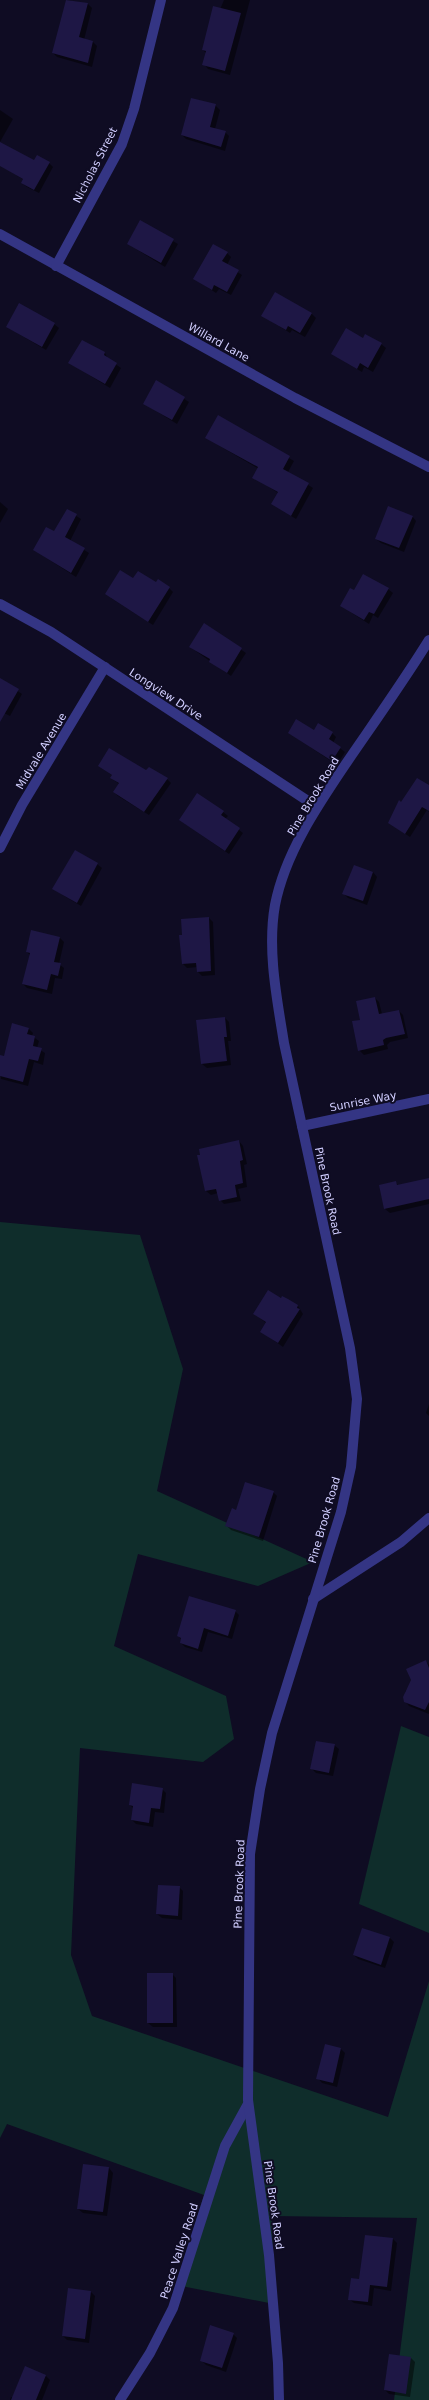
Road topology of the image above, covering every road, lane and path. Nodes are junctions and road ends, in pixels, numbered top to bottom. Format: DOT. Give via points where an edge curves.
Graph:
graph roads {
  1 [pos="160,0"];
  2 [pos="0,234"];
  3 [pos="56,266"];
  4 [pos="429,466"];
  5 [pos="0,604"];
  6 [pos="429,640"];
  7 [pos="105,667"];
  8 [pos="317,807"];
  9 [pos="0,848"];
  10 [pos="429,1099"];
  11 [pos="302,1126"];
  12 [pos="429,1518"];
  13 [pos="313,1599"];
  14 [pos="248,2104"];
  15 [pos="120,2400"];
  16 [pos="279,2400"];
  1 -- 3 [label="street, Nicholas Street" via="134,109 122,144"];
  2 -- 3 [label="street, Willard Lane"];
  3 -- 4 [label="street, Willard Lane" via="295,398"];
  5 -- 7 [label="street, Longview Drive" via="51,632"];
  6 -- 8 [label="street, Pine Brook Road"];
  7 -- 8 [label="street, Longview Drive"];
  7 -- 9 [label="street, Midvale Avenue" via="22,805"];
  8 -- 11 [label="street, Pine Brook Road" via="280,884 273,929 278,1006"];
  10 -- 11 [label="street, Sunrise Way"];
  11 -- 13 [label="street, Pine Brook Road" via="350,1348 356,1399 355,1433 349,1475 341,1512"];
  12 -- 13 [label="street" via="401,1542"];
  13 -- 14 [label="street, Pine Brook Road" via="272,1732 250,1854"];
  14 -- 15 [label="street, Peace Valley Road" via="226,2146 173,2308 150,2353"];
  14 -- 16 [label="street, Pine Brook Road" via="269,2255"];
}
